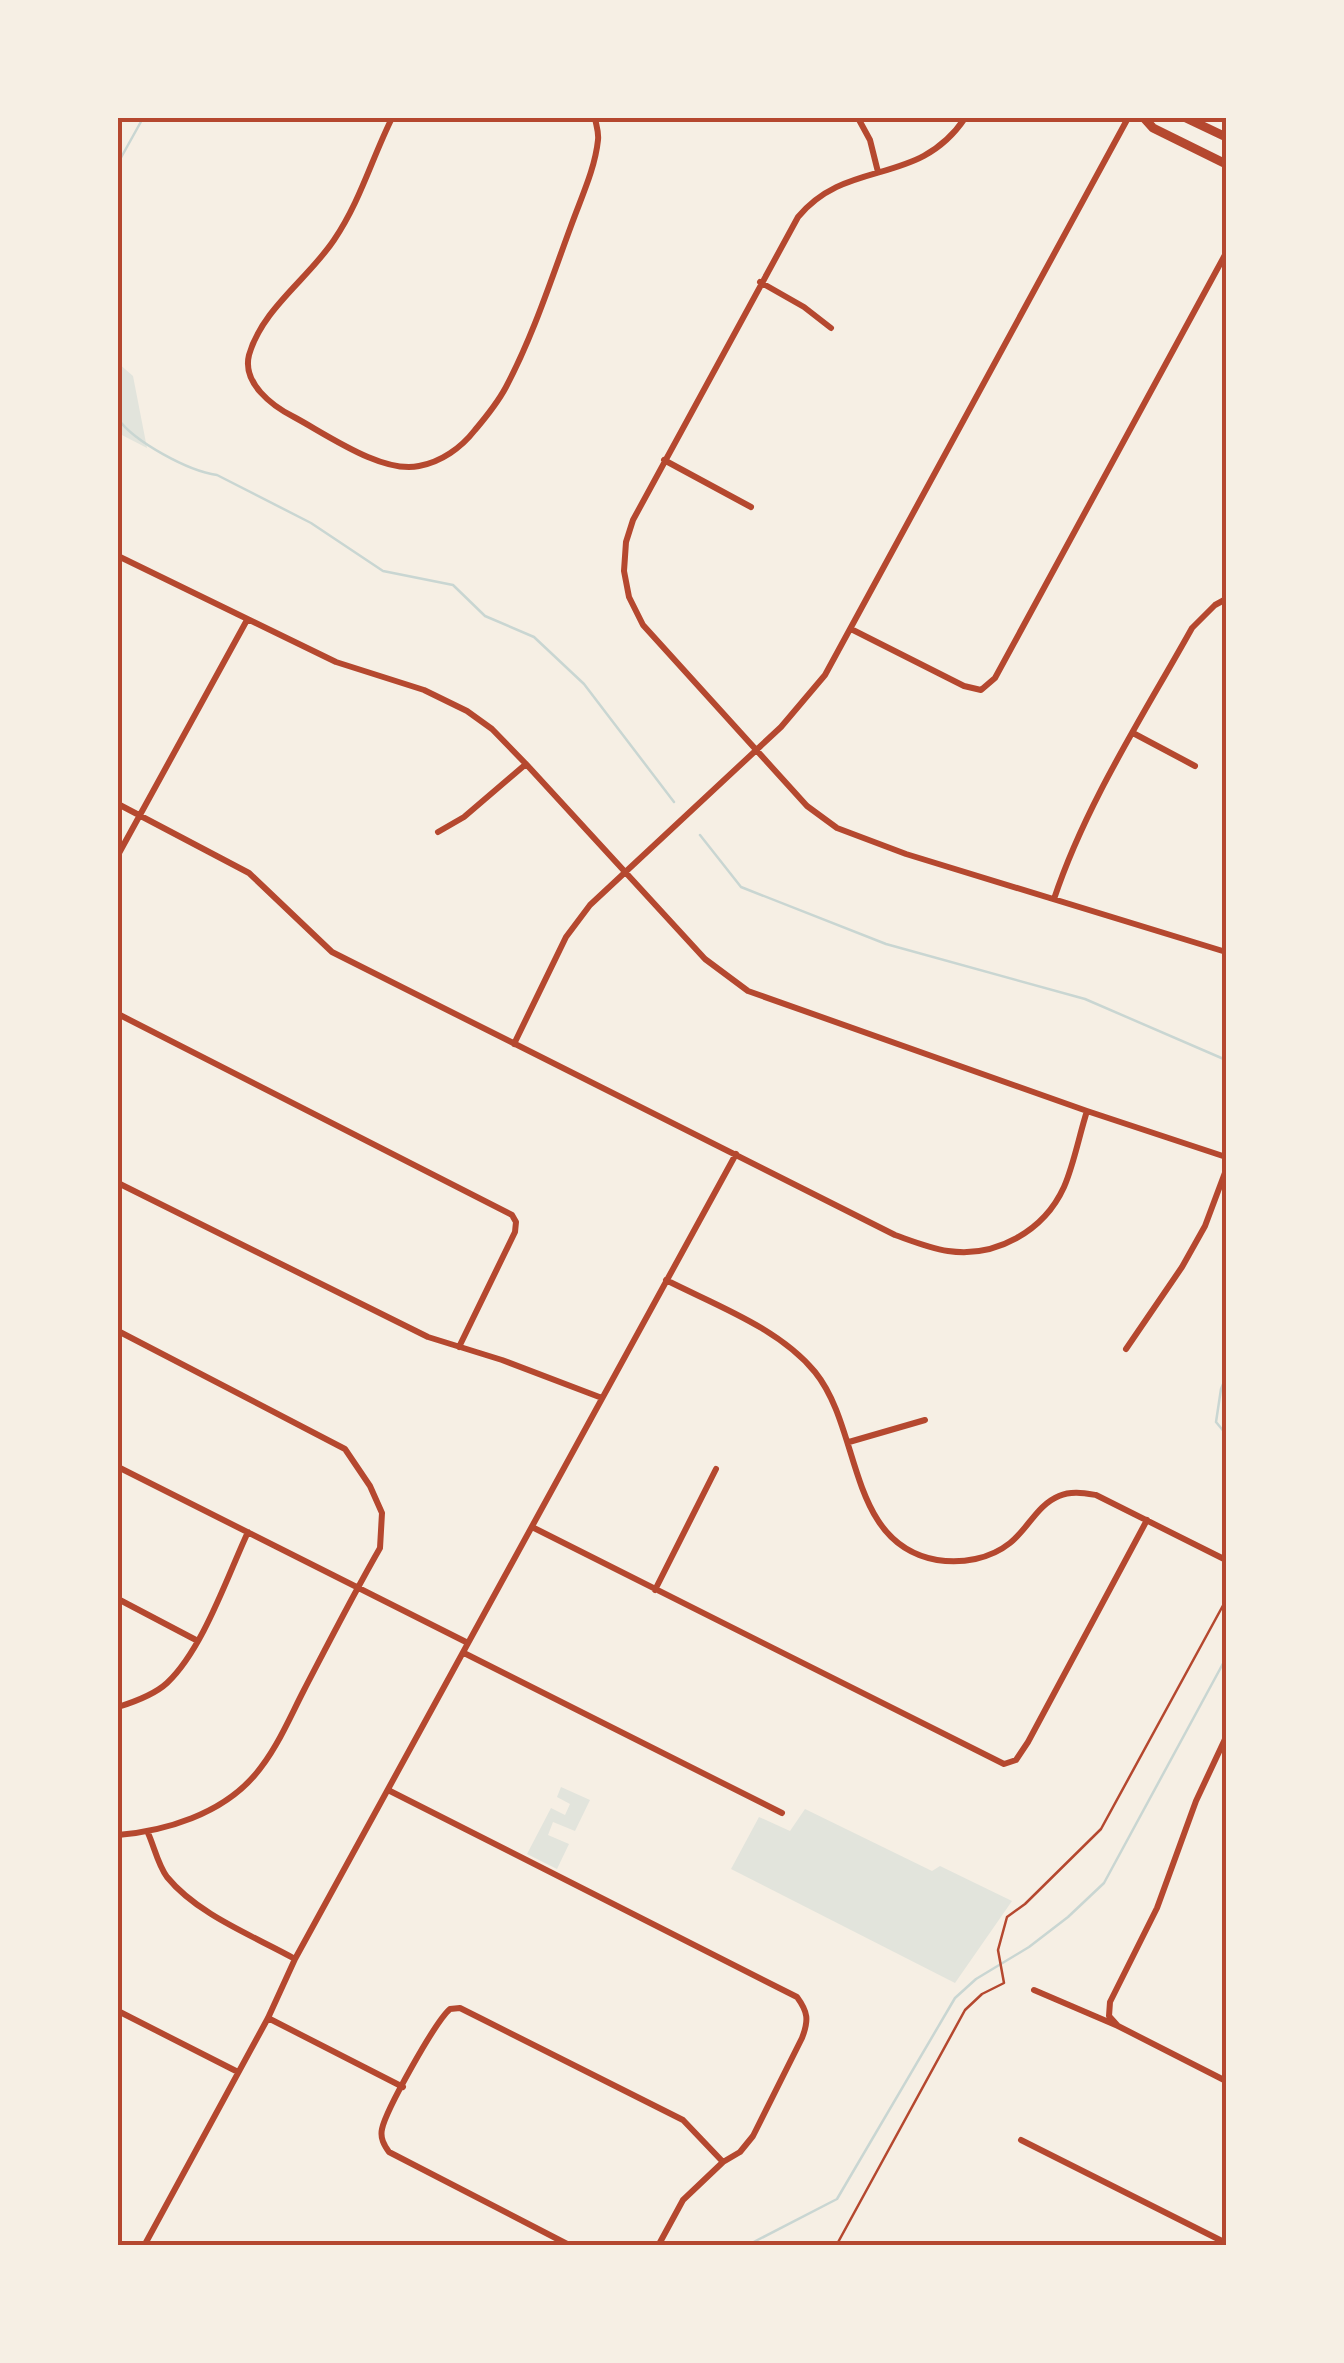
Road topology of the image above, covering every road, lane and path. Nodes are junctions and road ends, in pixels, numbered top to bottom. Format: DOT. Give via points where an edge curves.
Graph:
graph roads {
  1 [pos="392,118"];
  2 [pos="595,118"];
  3 [pos="858,118"];
  4 [pos="965,118"];
  5 [pos="1128,118"];
  6 [pos="1144,118"];
  7 [pos="1186,118"];
  8 [pos="1226,137"];
  9 [pos="1226,164"];
  10 [pos="878,172"];
  11 [pos="1226,253"];
  12 [pos="760,282"];
  13 [pos="830,328"];
  14 [pos="664,460"];
  15 [pos="751,508"];
  16 [pos="118,556"];
  17 [pos="1226,599"];
  18 [pos="247,620"];
  19 [pos="851,629"];
  20 [pos="1133,734"];
  21 [pos="756,751"];
  22 [pos="526,764"];
  23 [pos="1195,766"];
  24 [pos="118,804"];
  25 [pos="140,815"];
  26 [pos="438,832"];
  27 [pos="118,855"];
  28 [pos="624,872"];
  29 [pos="1054,899"];
  30 [pos="1226,952"];
  31 [pos="118,1014"];
  32 [pos="514,1044"];
  33 [pos="1086,1111"];
  34 [pos="736,1154"];
  35 [pos="1226,1157"];
  36 [pos="1226,1170"];
  37 [pos="118,1182"];
  38 [pos="666,1280"];
  39 [pos="118,1331"];
  40 [pos="459,1347"];
  41 [pos="1126,1350"];
  42 [pos="602,1398"];
  43 [pos="925,1420"];
  44 [pos="849,1442"];
  45 [pos="118,1467"];
  46 [pos="716,1469"];
  47 [pos="1148,1520"];
  48 [pos="532,1527"];
  49 [pos="248,1532"];
  50 [pos="1226,1560"];
  51 [pos="358,1587"];
  52 [pos="655,1590"];
  53 [pos="118,1599"];
  54 [pos="1226,1600"];
  55 [pos="197,1640"];
  56 [pos="468,1643"];
  57 [pos="464,1653"];
  58 [pos="118,1707"];
  59 [pos="1226,1737"];
  60 [pos="390,1791"];
  61 [pos="782,1813"];
  62 [pos="148,1832"];
  63 [pos="118,1836"];
  64 [pos="296,1959"];
  65 [pos="1034,1990"];
  66 [pos="118,2011"];
  67 [pos="268,2018"];
  68 [pos="1118,2026"];
  69 [pos="238,2072"];
  70 [pos="1226,2081"];
  71 [pos="403,2087"];
  72 [pos="1021,2140"];
  73 [pos="723,2162"];
  74 [pos="1226,2243"];
  75 [pos="144,2246"];
  76 [pos="571,2246"];
  77 [pos="658,2246"];
  78 [pos="836,2246"];
  1 -- 2 [label="street" via="348,218 256,335 248,360 260,393 286,413 366,456 415,468 458,448 504,390 592,169 599,136"];
  3 -- 10 [label="street"];
  4 -- 10 [label="street" via="926,156"];
  5 -- 19 [label="street"];
  6 -- 9 [label="main road"];
  7 -- 8 [label="main road"];
  10 -- 12 [label="street" via="816,198"];
  11 -- 19 [label="street" via="1002,668 981,690"];
  12 -- 13 [label="street"];
  12 -- 14 [label="street"];
  14 -- 15 [label="street"];
  14 -- 21 [label="street" via="626,542 629,597 643,624"];
  16 -- 18 [label="street"];
  17 -- 20 [label="street" via="1192,628"];
  18 -- 22 [label="street" via="336,662 446,698 492,729"];
  18 -- 25 [label="street"];
  19 -- 21 [label="street" via="816,688"];
  20 -- 23 [label="street"];
  20 -- 29 [label="street" via="1066,861"];
  21 -- 28 [label="street"];
  21 -- 29 [label="street" via="837,828"];
  22 -- 26 [label="street"];
  22 -- 28 [label="street"];
  24 -- 25 [label="street"];
  25 -- 27 [label="street"];
  25 -- 32 [label="street" via="249,873 332,952"];
  28 -- 32 [label="street" via="566,937"];
  28 -- 33 [label="street" via="704,960 748,991"];
  29 -- 30 [label="street"];
  31 -- 40 [label="street" via="512,1214 515,1232"];
  32 -- 34 [label="street"];
  33 -- 34 [label="street" via="1056,1202 1031,1231 990,1248 952,1252 894,1235"];
  33 -- 35 [label="street"];
  34 -- 38 [label="street"];
  36 -- 41 [label="street" via="1190,1254"];
  37 -- 40 [label="street"];
  38 -- 42 [label="street"];
  38 -- 44 [label="street" via="795,1350 817,1374"];
  39 -- 51 [label="street" via="345,1449 382,1513 380,1548"];
  40 -- 42 [label="street"];
  42 -- 48 [label="street"];
  43 -- 44 [label="street"];
  44 -- 47 [label="street" via="873,1515 896,1542 935,1560 982,1558 1010,1543 1057,1496 1074,1492 1096,1494"];
  45 -- 49 [label="street"];
  46 -- 52 [label="street"];
  47 -- 50 [label="street"];
  47 -- 52 [label="street" via="1028,1742 1016,1760 1004,1764"];
  48 -- 52 [label="street"];
  48 -- 56 [label="street"];
  49 -- 51 [label="street"];
  49 -- 55 [label="street"];
  51 -- 56 [label="street"];
  51 -- 62 [label="street" via="256,1774 186,1822"];
  53 -- 55 [label="street"];
  54 -- 78 [label="path" via="1101,1830 1006,1918 998,1950 1002,1985 965,2010"];
  55 -- 58 [label="street" via="165,1685"];
  56 -- 57 [label="street"];
  57 -- 60 [label="street"];
  57 -- 61 [label="street"];
  59 -- 68 [label="street" via="1158,1908 1110,2002 1109,2016"];
  60 -- 64 [label="street"];
  60 -- 73 [label="street" via="797,1996 808,2022 802,2038 753,2136"];
  62 -- 63 [label="street"];
  62 -- 64 [label="street" via="165,1874 186,1894"];
  64 -- 67 [label="street"];
  65 -- 68 [label="street"];
  66 -- 69 [label="street"];
  67 -- 69 [label="street"];
  67 -- 71 [label="street"];
  68 -- 70 [label="street"];
  69 -- 75 [label="street"];
  71 -- 73 [label="street" via="440,2018 460,2008 683,2120"];
  71 -- 76 [label="street" via="382,2129 389,2152"];
  72 -- 74 [label="street"];
  73 -- 77 [label="street" via="682,2200"];
}
